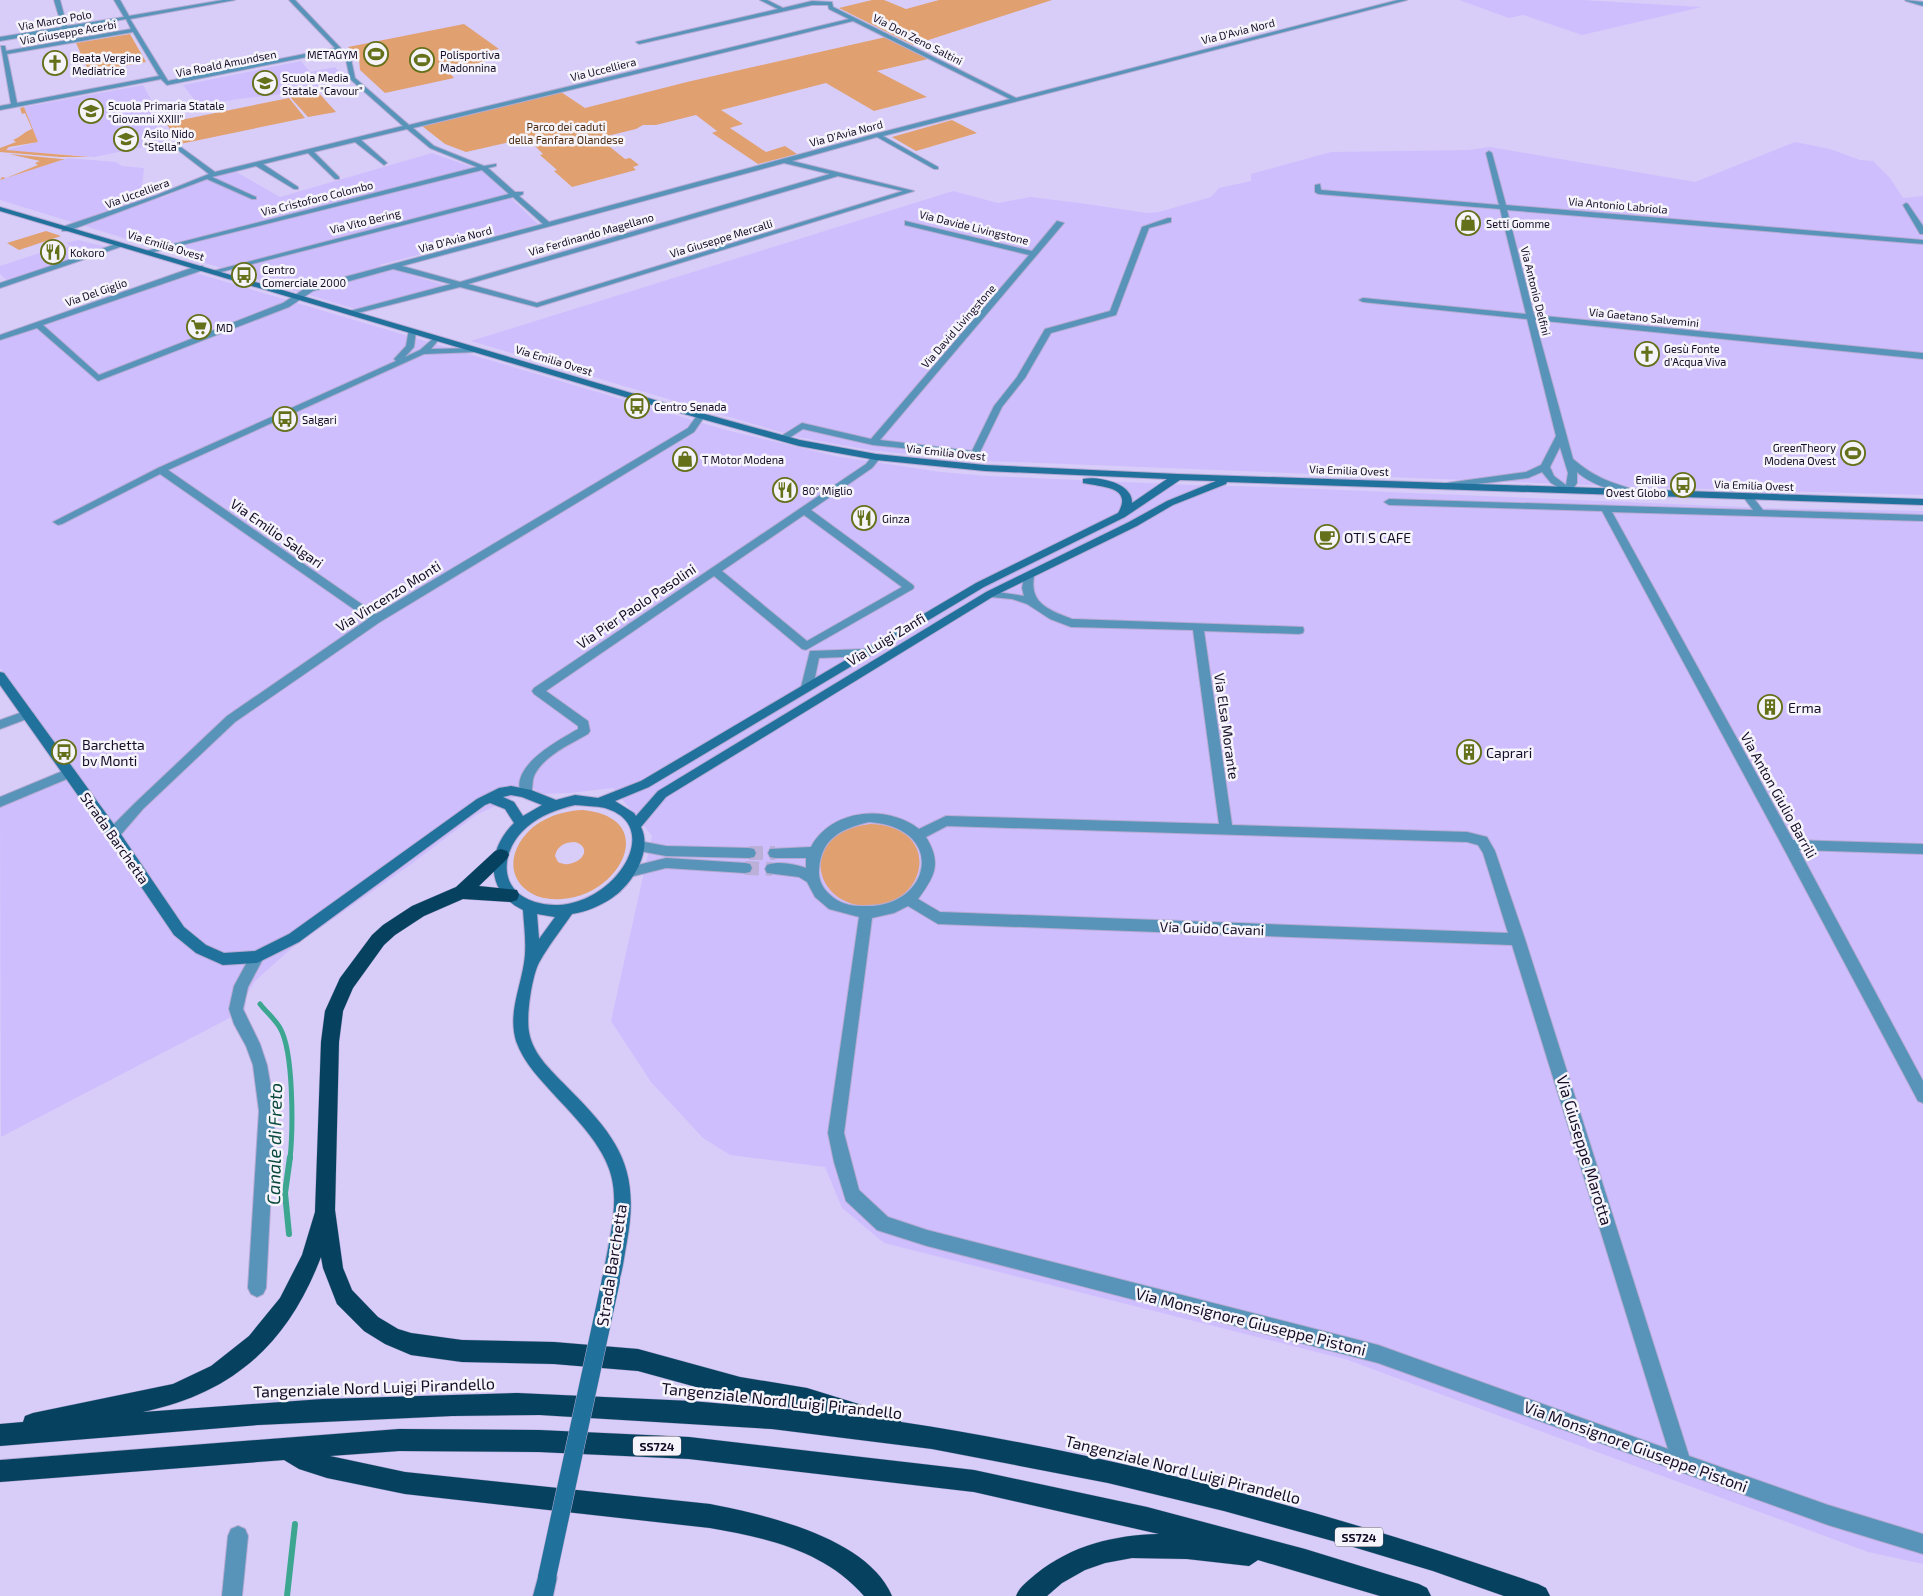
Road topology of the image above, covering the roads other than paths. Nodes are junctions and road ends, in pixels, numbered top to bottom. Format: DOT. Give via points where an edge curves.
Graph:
graph roads {
  1 [pos="57,0"];
  2 [pos="118,0"];
  3 [pos="232,0"];
  4 [pos="292,0"];
  5 [pos="763,0"];
  6 [pos="1404,0"];
  7 [pos="1908,0"];
  8 [pos="831,2"];
  9 [pos="1923,4"];
  10 [pos="783,10"];
  11 [pos="128,18"];
  12 [pos="854,19"];
  13 [pos="65,28"];
  14 [pos="135,30"];
  15 [pos="0,37"];
  16 [pos="639,42"];
  17 [pos="339,49"];
  18 [pos="4,53"];
  19 [pos="162,78"];
  20 [pos="1014,99"];
  21 [pos="14,105"];
  22 [pos="0,108"];
  23 [pos="409,127"];
  24 [pos="401,129"];
  25 [pos="877,135"];
  26 [pos="412,138"];
  27 [pos="357,140"];
  28 [pos="176,146"];
  29 [pos="310,151"];
  30 [pos="1489,153"];
  31 [pos="782,160"];
  32 [pos="384,163"];
  33 [pos="258,164"];
  34 [pos="494,166"];
  35 [pos="484,168"];
  36 [pos="936,168"];
  37 [pos="836,174"];
  38 [pos="211,175"];
  39 [pos="337,178"];
  40 [pos="1318,185"];
  41 [pos="296,188"];
  42 [pos="520,193"];
  43 [pos="254,198"];
  44 [pos="1906,205"];
  45 [pos="1503,207"];
  46 [pos="0,209"];
  47 [pos="1168,220"];
  48 [pos="908,222"];
  49 [pos="547,224"];
  50 [pos="1060,224"];
  51 [pos="65,229"];
  52 [pos="1923,232"];
  53 [pos="1923,242"];
  54 [pos="122,245"];
  55 [pos="146,252"];
  56 [pos="1035,254"];
  57 [pos="392,266"];
  58 [pos="200,268"];
  59 [pos="213,272"];
  60 [pos="461,284"];
  61 [pos="0,286"];
  62 [pos="297,297"];
  63 [pos="1363,300"];
  64 [pos="353,314"];
  65 [pos="1531,317"];
  66 [pos="37,324"];
  67 [pos="412,331"];
  68 [pos="0,338"];
  69 [pos="436,338"];
  70 [pos="410,347"];
  71 [pos="477,350"];
  72 [pos="423,352"];
  73 [pos="1923,356"];
  74 [pos="388,366"];
  75 [pos="701,416"];
  76 [pos="1561,436"];
  77 [pos="783,438"];
  78 [pos="873,442"];
  79 [pos="876,457"];
  80 [pos="1569,460"];
  81 [pos="1545,467"];
  82 [pos="984,468"];
  83 [pos="161,470"];
  84 [pos="1178,477"];
  85 [pos="1235,479"];
  86 [pos="1446,486"];
  87 [pos="1568,490"];
  88 [pos="1640,494"];
  89 [pos="1749,498"];
  90 [pos="1389,502"];
  91 [pos="1923,502"];
  92 [pos="1170,503"];
  93 [pos="804,510"];
  94 [pos="1606,510"];
  95 [pos="1761,514"];
  96 [pos="1122,515"];
  97 [pos="1923,518"];
  98 [pos="58,522"];
  99 [pos="714,571"];
  100 [pos="1029,576"];
  101 [pos="990,594"];
  102 [pos="1031,601"];
  103 [pos="376,619"];
  104 [pos="1198,627"];
  105 [pos="1299,630"];
  106 [pos="810,650"];
  107 [pos="866,652"];
  108 [pos="0,676"];
  109 [pos="807,687"];
  110 [pos="28,714"];
  111 [pos="0,725"];
  112 [pos="70,773"];
  113 [pos="526,793"];
  114 [pos="489,798"];
  115 [pos="0,802"];
  116 [pos="600,802"];
  117 [pos="556,805"];
  118 [pos="521,824"];
  119 [pos="635,826"];
  120 [pos="1226,828"];
  121 [pos="114,834"];
  122 [pos="918,835"];
  123 [pos="1789,845"];
  124 [pos="639,846"];
  125 [pos="1923,849"];
  126 [pos="815,851"];
  127 [pos="749,853"];
  128 [pos="775,854"];
  129 [pos="501,855"];
  130 [pos="745,868"];
  131 [pos="772,869"];
  132 [pos="630,872"];
  133 [pos="813,879"];
  134 [pos="462,892"];
  135 [pos="511,895"];
  136 [pos="910,901"];
  137 [pos="530,907"];
  138 [pos="567,910"];
  139 [pos="866,913"];
  140 [pos="1518,939"];
  141 [pos="257,957"];
  142 [pos="531,962"];
  143 [pos="1923,1096"];
  144 [pos="325,1210"];
  145 [pos="257,1288"];
  146 [pos="0,1430"];
  147 [pos="0,1434"];
  148 [pos="930,1438"];
  149 [pos="285,1448"];
  150 [pos="1682,1462"];
  151 [pos="0,1471"];
  152 [pos="238,1536"];
  153 [pos="1923,1544"];
  154 [pos="1304,1561"];
  155 [pos="545,1587"];
  156 [pos="232,1596"];
  157 [pos="880,1596"];
  158 [pos="1028,1596"];
  159 [pos="1419,1596"];
  160 [pos="1538,1596"];
  1 -- 13 [label="street"];
  2 -- 11 [label="street"];
  3 -- 11 [label="street, Via Marco Polo"];
  4 -- 17 [label="street"];
  5 -- 10 [label="street"];
  6 -- 20 [label="street, Via D'Avia Nord"];
  7 -- 9 [label="street"];
  8 -- 10 [label="street, Via Don Zeno Saltini"];
  8 -- 12 [label="street, Via Don Zeno Saltini" via="831,8"];
  10 -- 16 [label="street, Via Don Zeno Saltini"];
  11 -- 13 [label="street, Via Marco Polo"];
  11 -- 14 [label="street"];
  12 -- 20 [label="street, Via Don Zeno Saltini"];
  12 -- 23 [label="street, Via Uccelliera"];
  13 -- 15 [label="street, Via Marco Polo"];
  14 -- 18 [label="street, Via Giuseppe Acerbi"];
  14 -- 19 [label="street"];
  15 -- 18 [label="street"];
  17 -- 19 [label="street, Via Roald Amundsen" via="171,84"];
  17 -- 23 [label="street" via="349,60 352,78"];
  18 -- 21 [label="street"];
  19 -- 21 [label="street, Via Roald Amundsen"];
  20 -- 25 [label="street, Via D'Avia Nord"];
  21 -- 22 [label="street, Via Roald Amundsen"];
  23 -- 24 [label="street, Via Uccelliera"];
  23 -- 35 [label="street" via="432,146"];
  24 -- 26 [label="street"];
  24 -- 27 [label="street, Via Uccelliera"];
  25 -- 31 [label="street, Via D'Avia Nord"];
  25 -- 36 [label="street"];
  27 -- 29 [label="street, Via Uccelliera"];
  27 -- 32 [label="street"];
  28 -- 38 [label="street"];
  29 -- 33 [label="street, Via Uccelliera"];
  29 -- 39 [label="street"];
  30 -- 45 [label="street, Via Antonio Delfini"];
  31 -- 37 [label="street"];
  31 -- 49 [label="street, Via D'Avia Nord"];
  33 -- 38 [label="street, Via Uccelliera"];
  33 -- 41 [label="street"];
  34 -- 35 [label="street, Via Cristoforo Colombo"];
  35 -- 42 [label="street"];
  35 -- 55 [label="street, Via Cristoforo Colombo"];
  37 -- 60 [label="street, Via Ferdinando Magellano"];
  37 -- 60 [label="street, Via Giuseppe Mercalli" via="911,191 537,305"];
  38 -- 43 [label="street"];
  38 -- 51 [label="street, Via Uccelliera"];
  40 -- 45 [label="street, Via Antonio Labriola" via="1318,192"];
  42 -- 49 [label="street"];
  42 -- 59 [label="street, Via Vito Bering"];
  44 -- 52 [label="street"];
  45 -- 53 [label="street, Via Antonio Labriola"];
  45 -- 65 [label="street, Via Antonio Delfini"];
  46 -- 51 [label="street, Via Emilia Ovest"];
  47 -- 78 [label="street" via="1146,227 1113,313 1048,331 1021,378 998,406 975,454"];
  48 -- 56 [label="street, Via Davide Livingstone"];
  49 -- 57 [label="street, Via D'Avia Nord"];
  50 -- 56 [label="street, Via David Livingstone"];
  51 -- 54 [label="street, Via Emilia Ovest"];
  54 -- 55 [label="street, Via Emilia Ovest"];
  54 -- 61 [label="street"];
  55 -- 58 [label="street, Via Emilia Ovest"];
  56 -- 78 [label="street, Via David Livingstone"];
  57 -- 60 [label="street"];
  57 -- 62 [label="street, Via D'Avia Nord" via="310,290"];
  58 -- 59 [label="street, Via Emilia Ovest"];
  58 -- 66 [label="street, Via Del Giglio"];
  59 -- 62 [label="street, Via Emilia Ovest"];
  60 -- 64 [label="street, Via Ferdinando Magellano"];
  62 -- 64 [label="street, Via Emilia Ovest"];
  62 -- 66 [label="street, Via D'Avia Nord" via="286,305 98,378"];
  63 -- 65 [label="street, Via Gaetano Salvemini"];
  64 -- 67 [label="street, Via Emilia Ovest"];
  65 -- 73 [label="street, Via Gaetano Salvemini"];
  65 -- 76 [label="street, Via Antonio Delfini"];
  66 -- 68 [label="street, Via Del Giglio"];
  67 -- 69 [label="street, Via Emilia Ovest"];
  67 -- 70 [label="street"];
  69 -- 70 [label="street"];
  69 -- 71 [label="street, Via Emilia Ovest"];
  69 -- 72 [label="street"];
  70 -- 74 [label="street"];
  71 -- 72 [label="street"];
  71 -- 75 [label="street, Via Emilia Ovest"];
  72 -- 74 [label="street"];
  74 -- 83 [label="street"];
  75 -- 77 [label="street, Via Emilia Ovest"];
  75 -- 103 [label="street, Via Vincenzo Monti" via="690,430"];
  76 -- 80 [label="street, Via Antonio Delfini"];
  76 -- 81 [label="street"];
  77 -- 78 [label="street" via="802,426"];
  77 -- 79 [label="street, Via Emilia Ovest"];
  79 -- 82 [label="street, Via Emilia Ovest"];
  79 -- 93 [label="street, Via Pier Paolo Pasolini" via="869,466"];
  80 -- 87 [label="street, Via Antonio Delfini" via="1574,477"];
  80 -- 88 [label="street" via="1595,480"];
  81 -- 86 [label="street" via="1528,475"];
  81 -- 87 [label="street" via="1546,474"];
  82 -- 84 [label="street, Via Emilia Ovest"];
  82 -- 96 [label="street" via="1002,475 1097,481 1113,485 1128,498 1128,507"];
  83 -- 98 [label="street"];
  83 -- 103 [label="street, Via Emilio Salgari"];
  84 -- 85 [label="street, Via Emilia Ovest"];
  84 -- 92 [label="street"];
  84 -- 96 [label="street, Via Luigi Zanfi"];
  85 -- 86 [label="street, Via Emilia Ovest"];
  85 -- 92 [label="street, Via Luigi Zanfi"];
  86 -- 87 [label="street, Via Emilia Ovest"];
  87 -- 88 [label="street, Via Emilia Ovest"];
  88 -- 89 [label="street, Via Emilia Ovest"];
  89 -- 91 [label="street, Via Emilia Ovest"];
  89 -- 95 [label="street"];
  90 -- 94 [label="street"];
  92 -- 100 [label="street, Via Luigi Zanfi"];
  93 -- 99 [label="street, Via Pier Paolo Pasolini"];
  93 -- 106 [label="street" via="909,587"];
  94 -- 95 [label="street"];
  94 -- 123 [label="street, Via Anton Giulio Barrili"];
  95 -- 97 [label="street"];
  96 -- 107 [label="street, Via Luigi Zanfi" via="980,586"];
  99 -- 106 [label="street"];
  99 -- 113 [label="street, Via Pier Paolo Pasolini" via="538,691 584,724 584,731 532,767 526,778"];
  100 -- 101 [label="street, Via Luigi Zanfi"];
  100 -- 102 [label="street" via="1027,588"];
  101 -- 102 [label="street"];
  101 -- 119 [label="street, Via Luigi Zanfi" via="662,794"];
  102 -- 104 [label="street" via="1071,623"];
  103 -- 121 [label="street, Via Vincenzo Monti" via="231,720 139,806"];
  104 -- 105 [label="street"];
  104 -- 120 [label="street, Via Elsa Morante"];
  106 -- 107 [label="street"];
  106 -- 109 [label="street"];
  107 -- 109 [label="street, Via Luigi Zanfi"];
  108 -- 110 [label="street, Strada Barchetta"];
  109 -- 116 [label="street, Via Luigi Zanfi" via="645,784"];
  110 -- 111 [label="street"];
  110 -- 112 [label="street, Strada Barchetta"];
  112 -- 115 [label="street"];
  112 -- 121 [label="street, Strada Barchetta"];
  113 -- 114 [label="street, Strada Barchetta" via="504,790"];
  113 -- 117 [label="street, Strada Barchetta"];
  114 -- 118 [label="street" via="504,800 514,809"];
  114 -- 141 [label="street, Strada Barchetta" via="294,938"];
  116 -- 117 [label="street" via="575,800"];
  116 -- 119 [label="street" via="620,809"];
  117 -- 118 [label="street"];
  118 -- 129 [label="street"];
  119 -- 124 [label="street"];
  120 -- 122 [label="street" via="946,821"];
  120 -- 140 [label="street, Via Giuseppe Marotta" via="1467,837 1482,841 1489,851"];
  121 -- 141 [label="street, Strada Barchetta" via="179,932 201,949 223,959"];
  122 -- 126 [label="street" via="895,821 869,817 832,830"];
  122 -- 136 [label="street" via="926,848 928,875"];
  123 -- 125 [label="street"];
  123 -- 143 [label="street, Via Anton Giulio Barrili"];
  124 -- 127 [label="street"];
  124 -- 132 [label="street"];
  126 -- 128 [label="street"];
  126 -- 133 [label="street"];
  129 -- 134 [label="highway"];
  129 -- 135 [label="street" via="500,877"];
  130 -- 132 [label="street" via="666,863"];
  131 -- 133 [label="street" via="795,869"];
  132 -- 138 [label="street" via="603,897"];
  133 -- 139 [label="street" via="833,904"];
  134 -- 135 [label="highway"];
  134 -- 144 [label="highway" via="418,911 389,930 355,969 340,996 334,1010 330,1042"];
  135 -- 137 [label="street"];
  136 -- 139 [label="street" via="888,910"];
  136 -- 140 [label="street, Via Guido Cavani" via="938,918"];
  137 -- 138 [label="street"];
  137 -- 142 [label="street, Strada Barchetta"];
  138 -- 142 [label="street, Strada Barchetta"];
  139 -- 150 [label="street, Via Monsignore Giuseppe Pistoni" via="836,1133 852,1195 883,1224 1378,1354"];
  140 -- 150 [label="street, Via Giuseppe Marotta"];
  141 -- 145 [label="street" via="241,986 236,1009 254,1044 267,1111"];
  142 -- 155 [label="street, Strada Barchetta, bridge" via="521,1000 524,1042 535,1063 594,1123 612,1155 622,1182 622,1216 611,1280"];
  144 -- 146 [label="highway" via="311,1259 290,1302 277,1322 249,1352 231,1365 192,1388 173,1395"];
  144 -- 148 [label="highway" via="333,1268 344,1297 371,1324 392,1337 411,1344 462,1351 554,1353 638,1360 740,1388 807,1399"];
  147 -- 148 [label="highway, Tangenziale Nord Luigi Pirandello / SS724" via="394,1406 521,1404 725,1414"];
  148 -- 160 [label="highway, Tangenziale Nord Luigi Pirandello / SS724" via="1097,1469 1177,1488 1400,1548"];
  149 -- 151 [label="highway, SS724"];
  149 -- 154 [label="highway, SS724" via="399,1440 539,1441 689,1448 974,1481 1147,1519"];
  149 -- 157 [label="highway" via="327,1467 405,1483 758,1524 795,1535 826,1551 856,1570"];
  150 -- 153 [label="street, Via Monsignore Giuseppe Pistoni" via="1828,1515"];
  152 -- 156 [label="street"];
  154 -- 158 [label="highway" via="1174,1546 1120,1548 1089,1554 1066,1565"];
  154 -- 159 [label="highway, SS724"];
}
